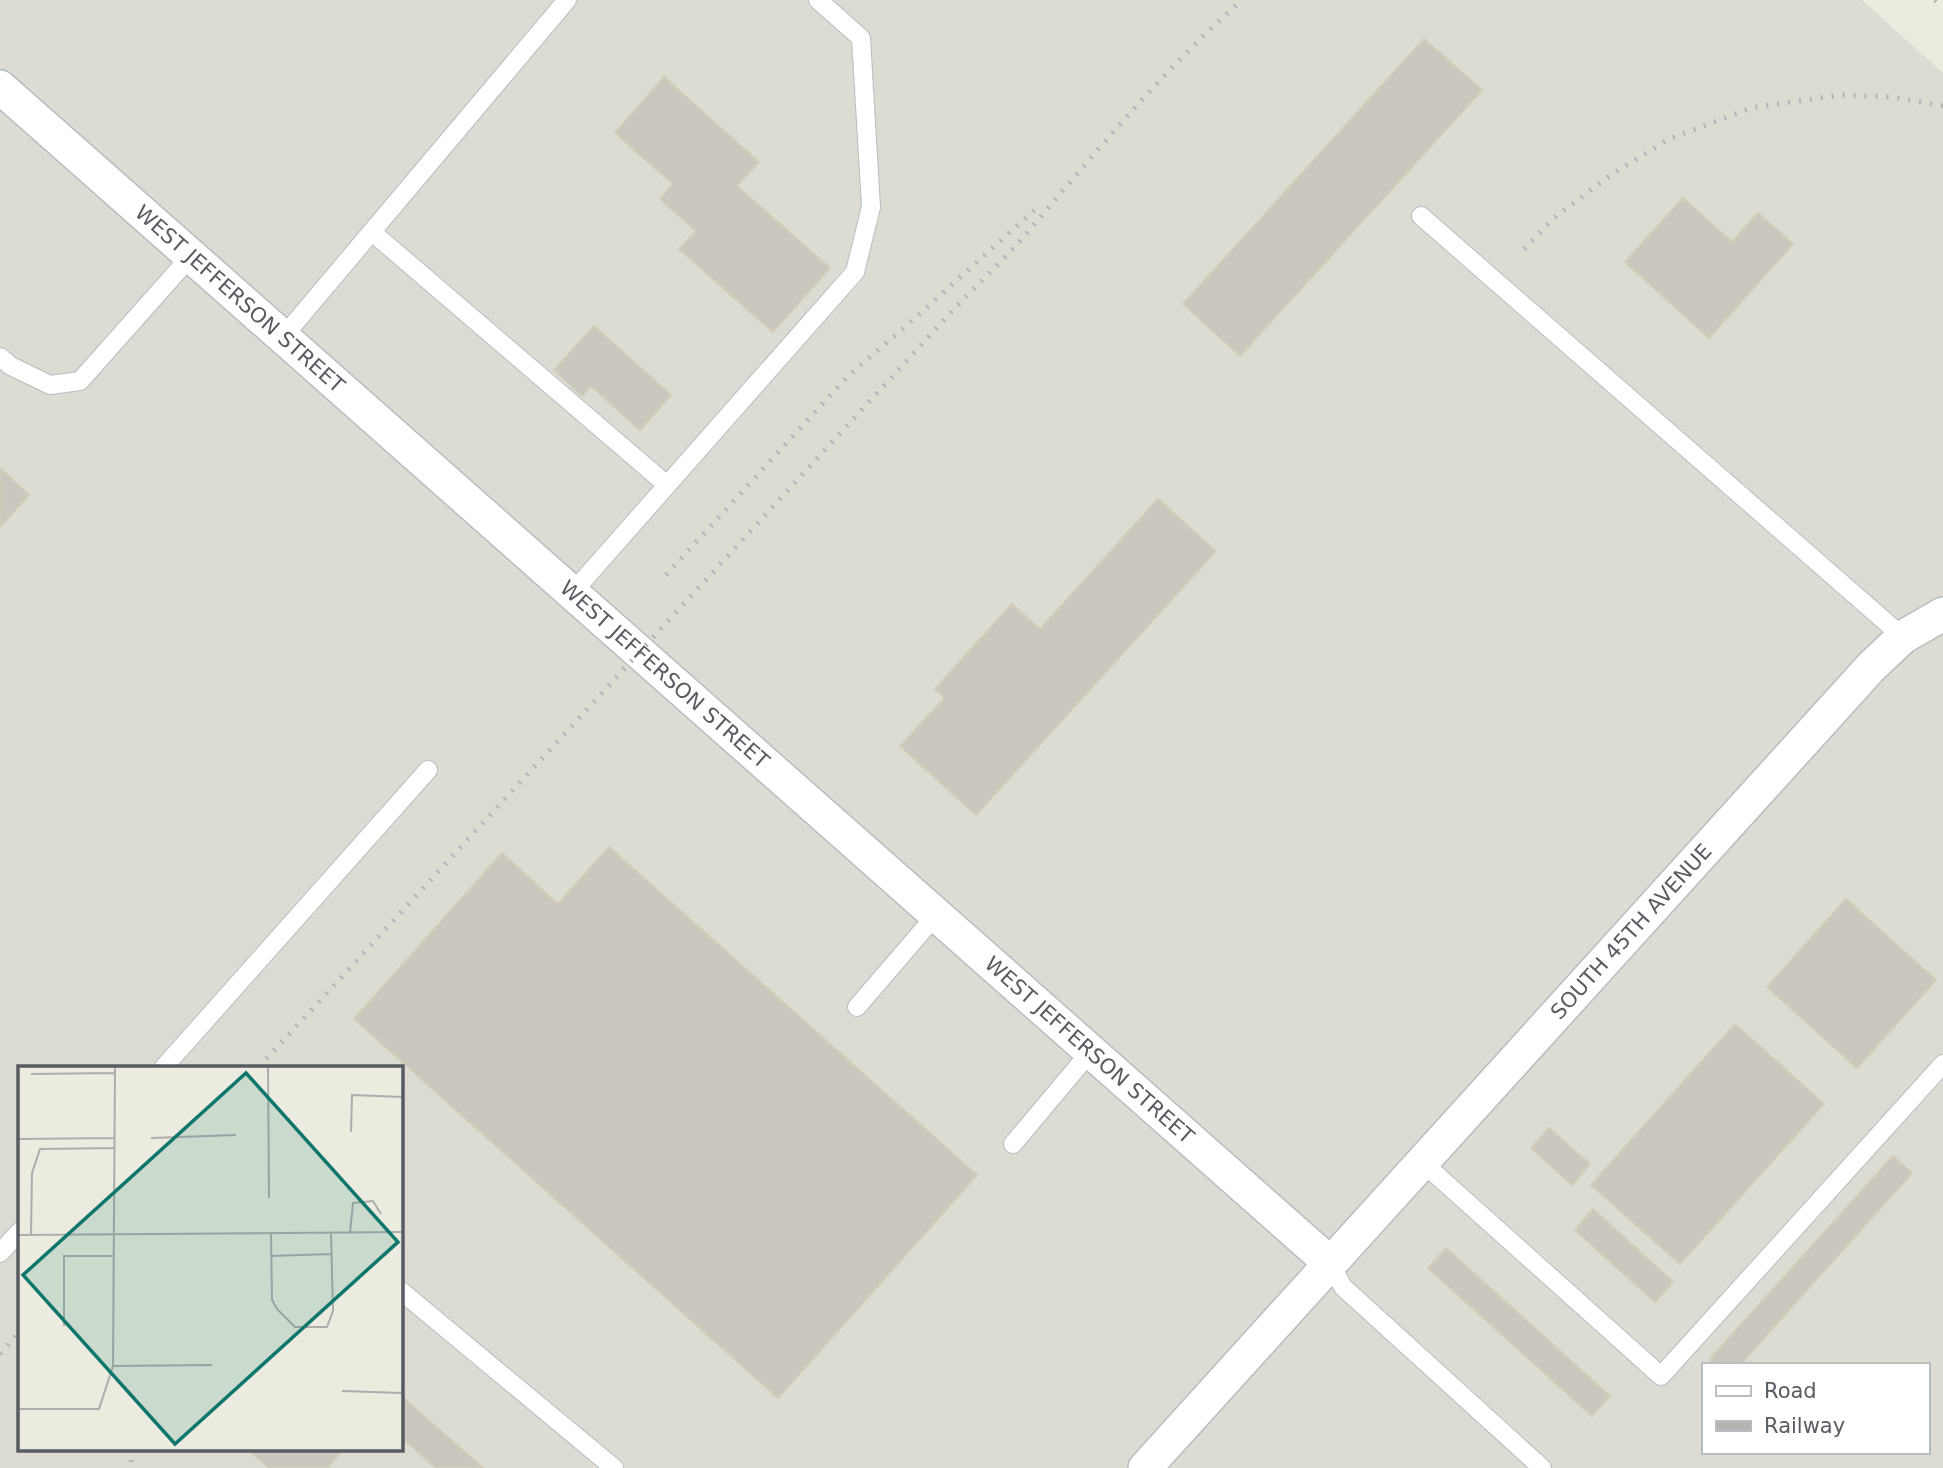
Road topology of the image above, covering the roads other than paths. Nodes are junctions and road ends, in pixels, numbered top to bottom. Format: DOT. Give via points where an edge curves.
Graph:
graph roads {
  1 [pos="567,0"];
  2 [pos="818,0"];
  3 [pos="0,87"];
  4 [pos="1421,216"];
  5 [pos="372,232"];
  6 [pos="191,256"];
  7 [pos="283,337"];
  8 [pos="0,357"];
  9 [pos="667,485"];
  10 [pos="572,593"];
  11 [pos="1943,614"];
  12 [pos="1903,637"];
  13 [pos="428,770"];
  14 [pos="936,915"];
  15 [pos="858,1007"];
  16 [pos="1091,1051"];
  17 [pos="1943,1063"];
  18 [pos="165,1066"];
  19 [pos="1013,1144"];
  20 [pos="1422,1162"];
  21 [pos="18,1233"];
  22 [pos="0,1253"];
  23 [pos="1330,1263"];
  24 [pos="402,1292"];
  25 [pos="614,1468"];
  26 [pos="1145,1468"];
  27 [pos="1542,1468"];
  1 -- 5 [label="lane"];
  2 -- 9 [label="lane" via="860,38 871,207 855,271"];
  3 -- 6 [label="street, WEST JEFFERSON STREET"];
  4 -- 12 [label="lane"];
  5 -- 7 [label="lane"];
  5 -- 9 [label="lane"];
  6 -- 7 [label="street, WEST JEFFERSON STREET"];
  6 -- 8 [label="lane" via="80,382 50,385"];
  7 -- 10 [label="street, WEST JEFFERSON STREET"];
  9 -- 10 [label="lane"];
  10 -- 14 [label="street, WEST JEFFERSON STREET"];
  11 -- 12 [label="street, SOUTH 45TH AVENUE"];
  12 -- 20 [label="street, SOUTH 45TH AVENUE" via="1862,676"];
  13 -- 18 [label="lane"];
  14 -- 15 [label="lane"];
  14 -- 16 [label="street, WEST JEFFERSON STREET"];
  16 -- 19 [label="lane"];
  16 -- 23 [label="street, WEST JEFFERSON STREET"];
  17 -- 20 [label="lane" via="1661,1376"];
  20 -- 23 [label="street, SOUTH 45TH AVENUE"];
  21 -- 22 [label="lane"];
  23 -- 26 [label="street, SOUTH 45TH AVENUE"];
  23 -- 27 [label="lane" via="1343,1287"];
  24 -- 25 [label="lane"];
}
